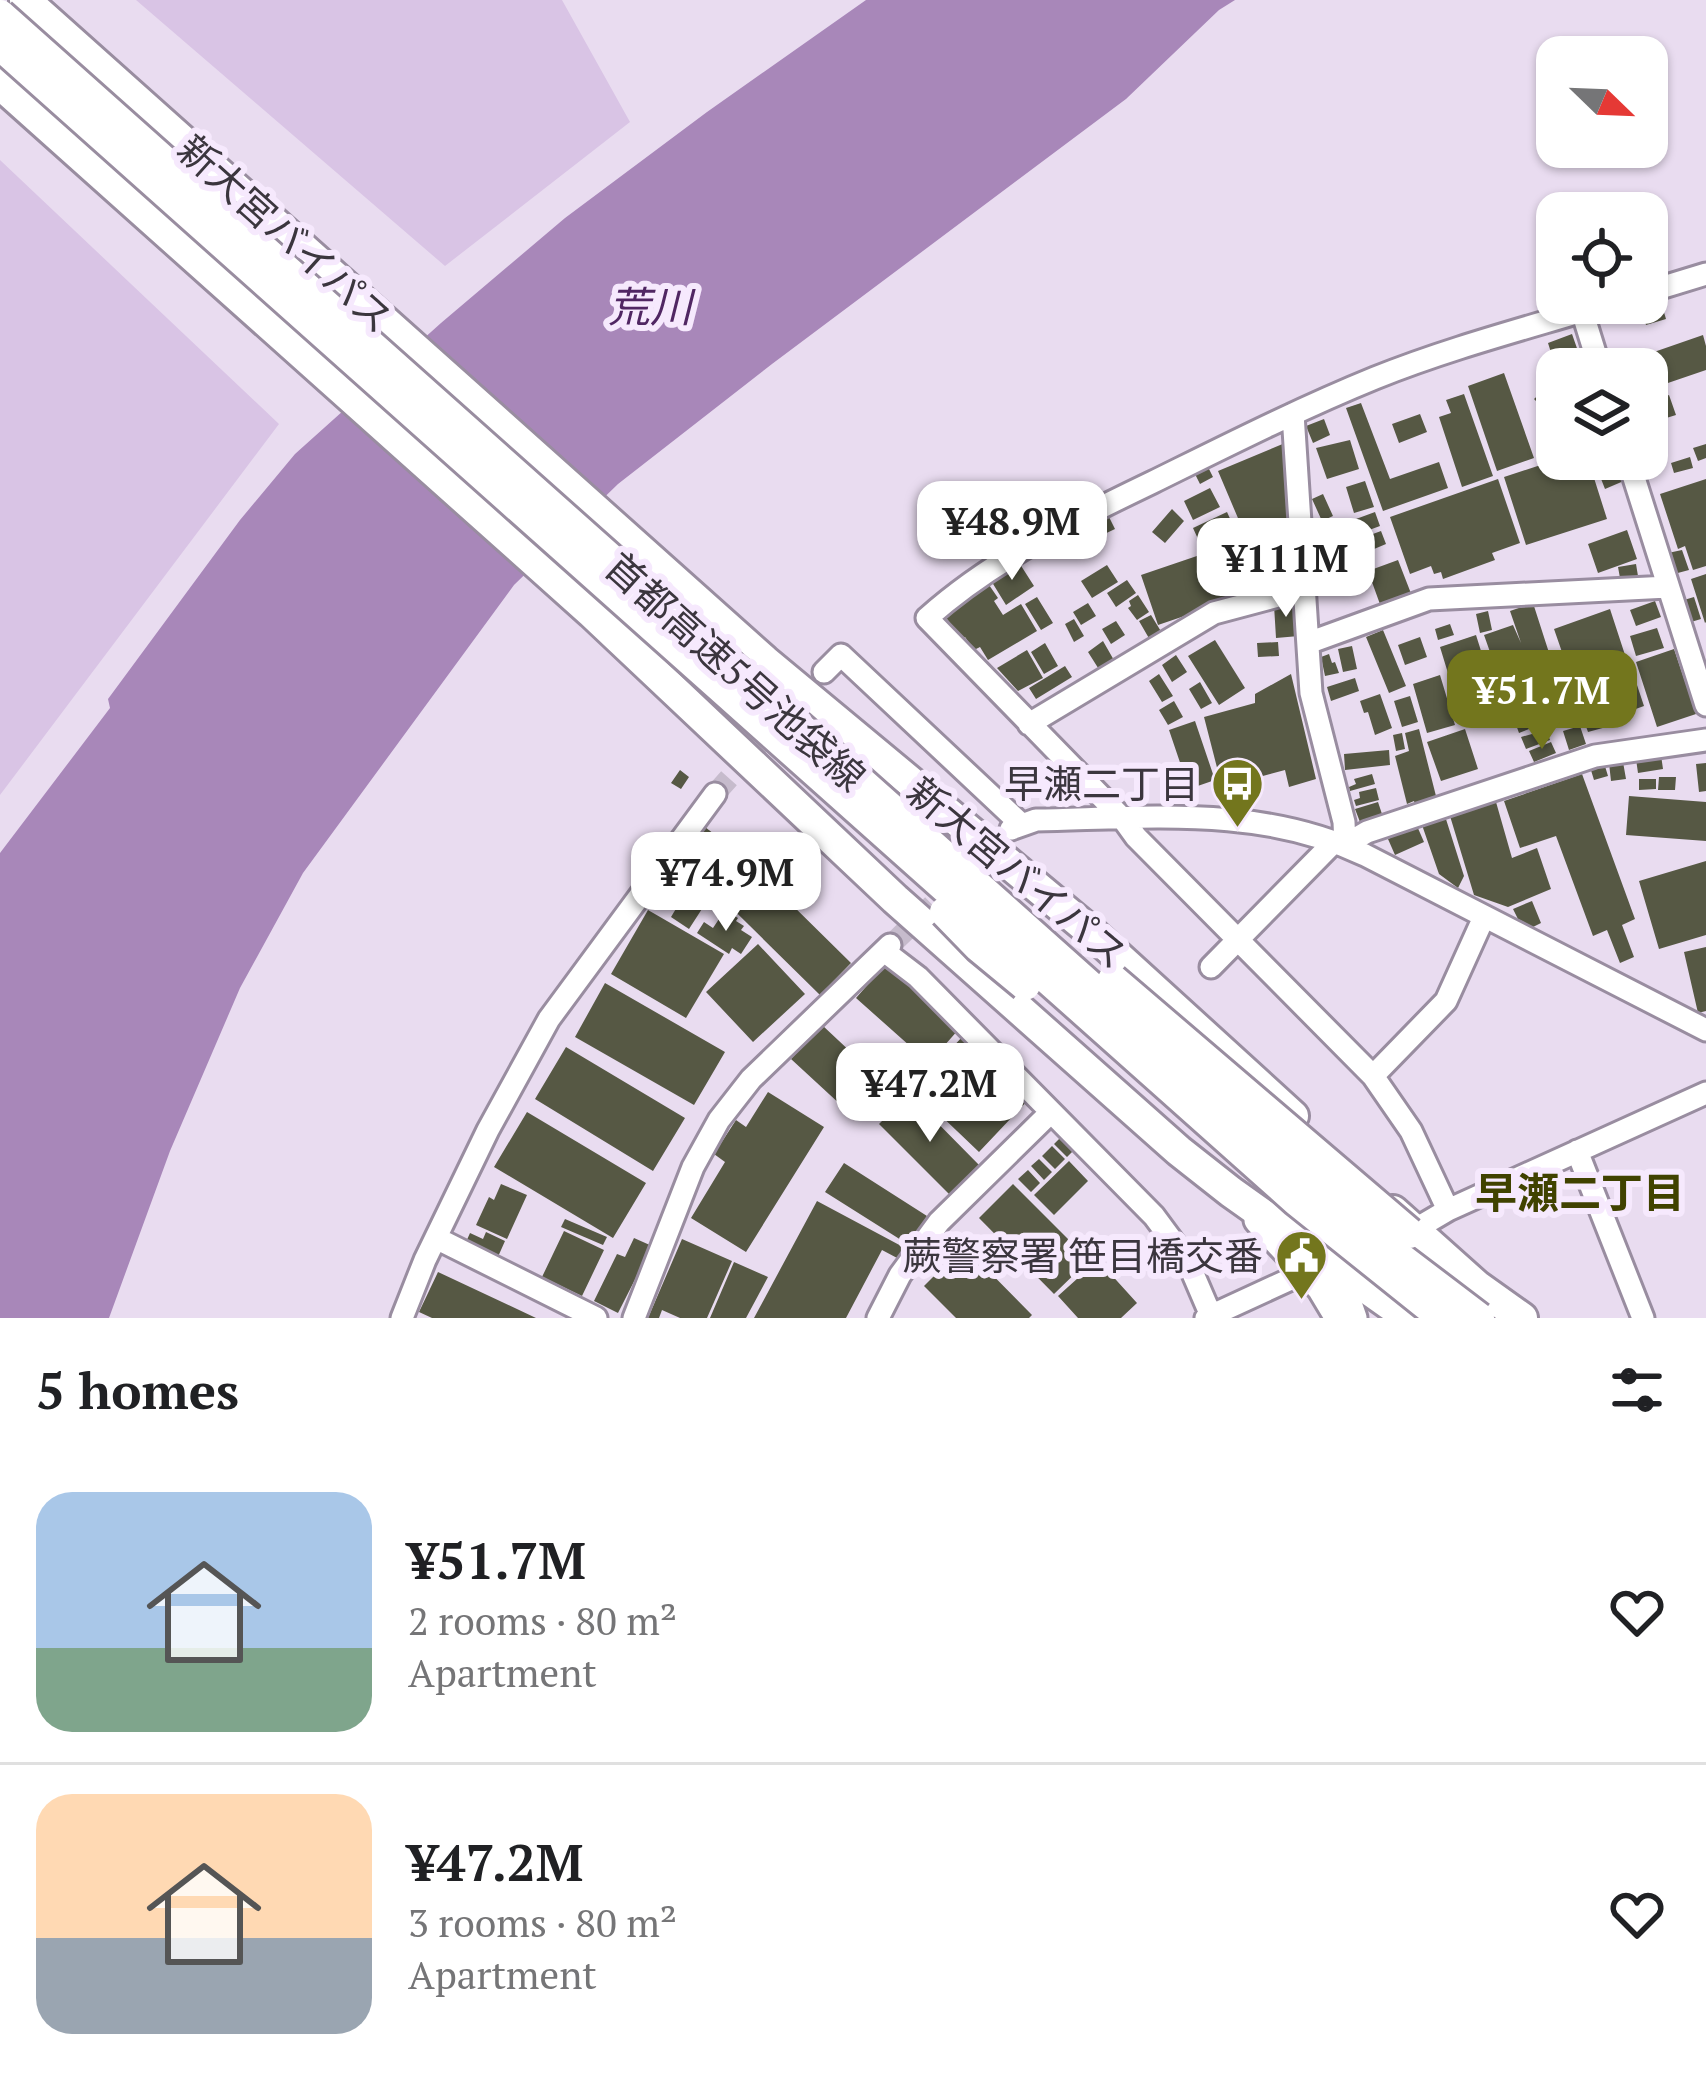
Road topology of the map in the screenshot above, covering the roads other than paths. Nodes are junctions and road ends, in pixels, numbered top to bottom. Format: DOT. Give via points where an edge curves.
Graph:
graph roads {
  1 [pos="25,0"];
  2 [pos="0,16"];
  3 [pos="0,46"];
  4 [pos="0,84"];
  5 [pos="1706,274"];
  6 [pos="1668,286"];
  7 [pos="1536,324"];
  8 [pos="1293,414"];
  9 [pos="1635,480"];
  10 [pos="1668,587"];
  11 [pos="1304,589"];
  12 [pos="1308,644"];
  13 [pos="824,672"];
  14 [pos="1706,705"];
  15 [pos="1029,724"];
  16 [pos="789,734"];
  17 [pos="1706,740"];
  18 [pos="715,794"];
  19 [pos="1123,819"];
  20 [pos="1340,843"];
  21 [pos="1484,917"];
  22 [pos="1238,939"];
  23 [pos="1211,967"];
  24 [pos="1706,1030"];
  25 [pos="1202,1031"];
  26 [pos="1373,1076"];
  27 [pos="1706,1094"];
  28 [pos="1051,1112"];
  29 [pos="1577,1151"];
  30 [pos="1448,1210"];
  31 [pos="1412,1232"];
  32 [pos="436,1238"];
  33 [pos="1321,1269"];
  34 [pos="1210,1317"];
  35 [pos="402,1318"];
  36 [pos="596,1318"];
  37 [pos="634,1318"];
  38 [pos="878,1318"];
  39 [pos="1339,1318"];
  40 [pos="1353,1318"];
  41 [pos="1409,1318"];
  42 [pos="1420,1318"];
  43 [pos="1443,1318"];
  44 [pos="1479,1318"];
  45 [pos="1522,1318"];
  46 [pos="1643,1318"];
  1 -- 25 [label="highway, 新大宮バイパス" via="765,661"];
  2 -- 16 [label="highway, 首都高速5号池袋線, bridge"];
  3 -- 16 [label="highway, 首都高速5号池袋線, bridge"];
  4 -- 33 [label="highway, 新大宮バイパス" via="592,613 895,899"];
  5 -- 6 [label="street"];
  7 -- 8 [label="street"];
  8 -- 11 [label="street"];
  8 -- 15 [label="street" via="1060,527 927,618"];
  9 -- 10 [label="street"];
  10 -- 12 [label="street" via="1429,599"];
  10 -- 14 [label="street"];
  11 -- 12 [label="street"];
  11 -- 15 [label="street" via="1214,614"];
  12 -- 20 [label="street" via="1311,693 1344,822"];
  13 -- 19 [label="street" via="841,656 1016,826"];
  15 -- 19 [label="street"];
  16 -- 31 [label="highway, bridge" via="1017,898"];
  16 -- 42 [label="highway, bridge" via="979,947"];
  16 -- 43 [label="highway, 首都高速5号池袋線, bridge" via="1297,1201"];
  16 -- 44 [label="highway, 首都高速5号池袋線, bridge"];
  17 -- 20 [label="street" via="1595,755"];
  18 -- 32 [label="street" via="549,1019"];
  19 -- 20 [label="street" via="1237,819"];
  19 -- 22 [label="street"];
  20 -- 21 [label="street"];
  20 -- 22 [label="street"];
  21 -- 24 [label="street"];
  21 -- 26 [label="street" via="1446,1001"];
  22 -- 23 [label="street"];
  22 -- 26 [label="street"];
  25 -- 31 [label="highway, 新大宮バイパス"];
  25 -- 33 [label="main road" via="1303,1187"];
  26 -- 30 [label="street" via="1411,1131"];
  27 -- 29 [label="street"];
  28 -- 34 [label="street" via="1173,1239"];
  28 -- 37 [label="street" via="889,946 719,1120"];
  28 -- 38 [label="street" via="939,1222"];
  29 -- 30 [label="street"];
  29 -- 46 [label="street"];
  30 -- 31 [label="street"];
  31 -- 45 [label="highway"];
  32 -- 35 [label="street"];
  32 -- 36 [label="street"];
  33 -- 34 [label="street"];
  33 -- 39 [label="main road"];
  33 -- 40 [label="main road"];
  33 -- 41 [label="highway, 新大宮バイパス"];
}
